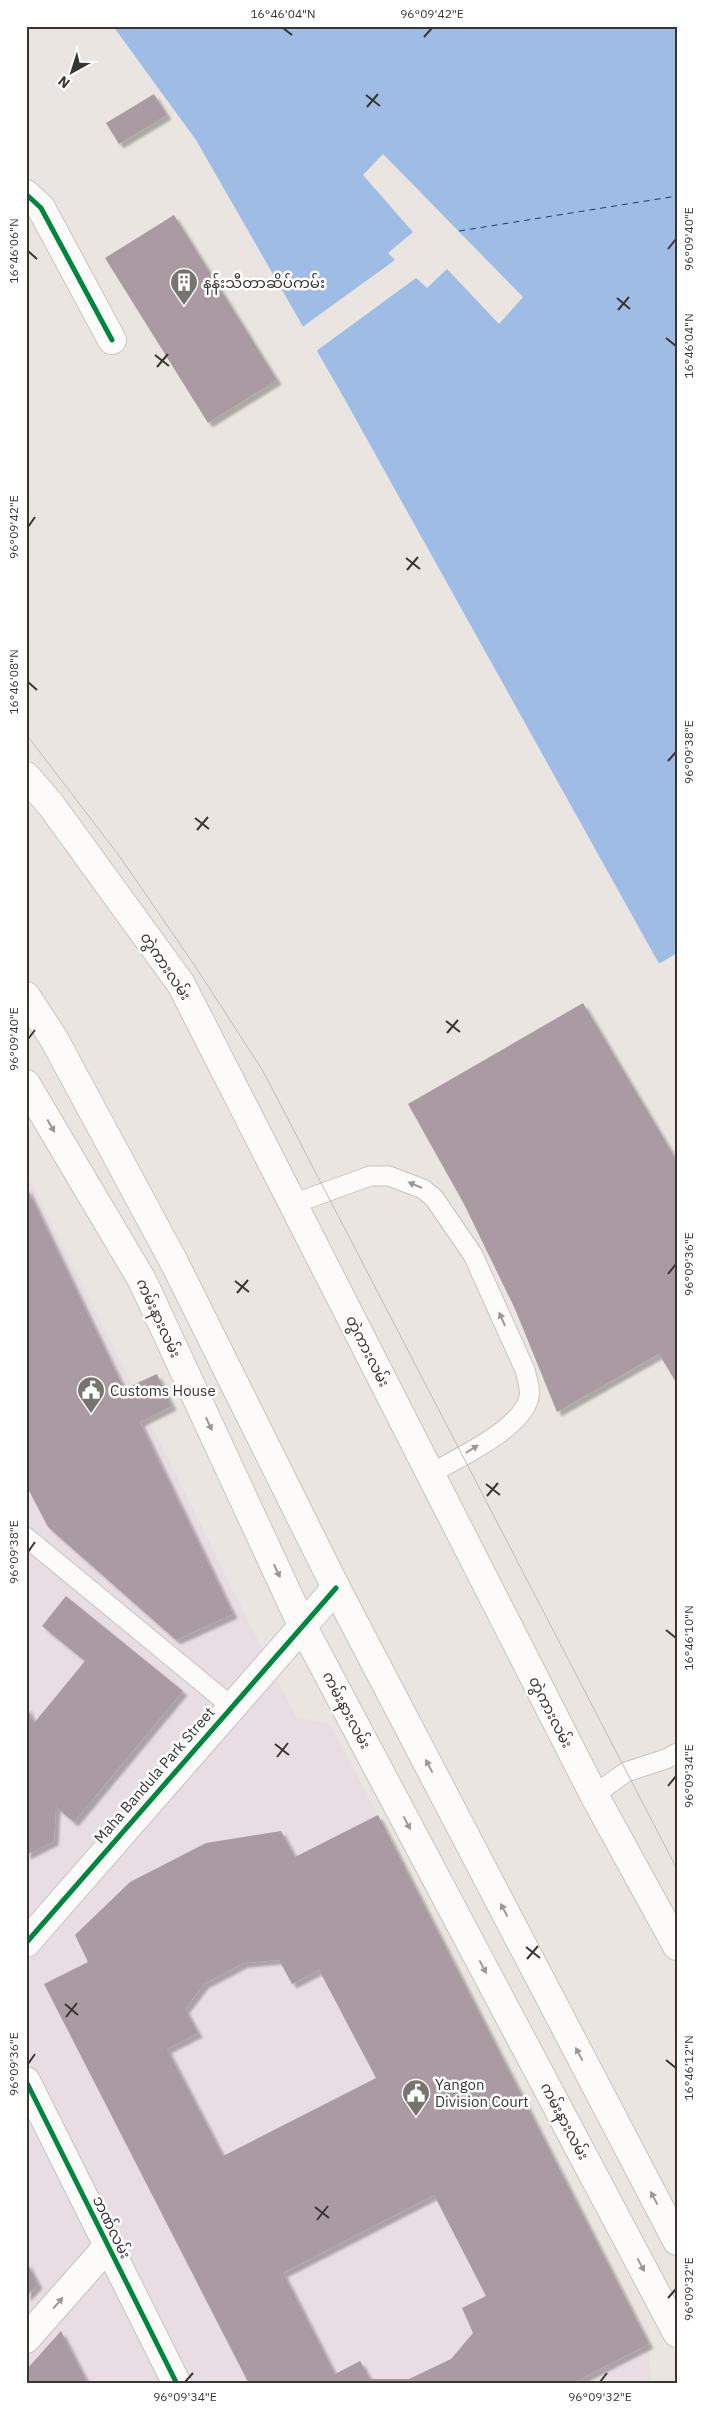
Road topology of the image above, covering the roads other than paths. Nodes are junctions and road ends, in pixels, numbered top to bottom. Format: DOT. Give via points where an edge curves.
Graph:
graph roads {
  1 [pos="26,194"];
  2 [pos="112,340"];
  3 [pos="26,776"];
  4 [pos="26,996"];
  5 [pos="26,1084"];
  6 [pos="293,1204"];
  7 [pos="175,1264"];
  8 [pos="142,1280"];
  9 [pos="430,1474"];
  10 [pos="26,1537"];
  11 [pos="336,1588"];
  12 [pos="302,1625"];
  13 [pos="231,1706"];
  14 [pos="677,1753"];
  15 [pos="594,1795"];
  16 [pos="26,1943"];
  17 [pos="677,1946"];
  18 [pos="26,2081"];
  19 [pos="677,2241"];
  20 [pos="108,2246"];
  21 [pos="677,2333"];
  22 [pos="26,2339"];
  23 [pos="177,2384"];
  1 -- 2 [label="main road" via="41,208"];
  3 -- 6 [label="main road, တွဲကားလမ်း" via="51,805 181,984"];
  4 -- 7 [label="main road" via="54,1039"];
  5 -- 8 [label="main road, ကမ်းနားလမ်း, one-way"];
  6 -- 9 [label="main road, တွဲကားလမ်း"];
  9 -- 6 [label="lane, one-way" via="504,1429 517,1418 529,1400 525,1370 473,1255 434,1198 423,1188 389,1176 370,1176"];
  7 -- 8 [label="main road"];
  7 -- 11 [label="main road"];
  8 -- 12 [label="main road, ကမ်းနားလမ်း, one-way"];
  9 -- 15 [label="main road, တွဲကားလမ်း"];
  10 -- 13 [label="lane"];
  11 -- 12 [label="main road, Maha Bandula Park Street"];
  19 -- 11 [label="main road, one-way"];
  12 -- 13 [label="main road, Maha Bandula Park Street"];
  12 -- 21 [label="main road, ကမ်းနားလမ်း, one-way"];
  13 -- 16 [label="main road, Maha Bandula Park Street"];
  14 -- 15 [label="lane" via="666,1760 626,1772"];
  15 -- 17 [label="main road, တွဲကားလမ်း"];
  18 -- 20 [label="main road, ဘဏ်လမ်း"];
  22 -- 20 [label="main road, one-way"];
  20 -- 23 [label="main road, ဘဏ်လမ်း"];
}
